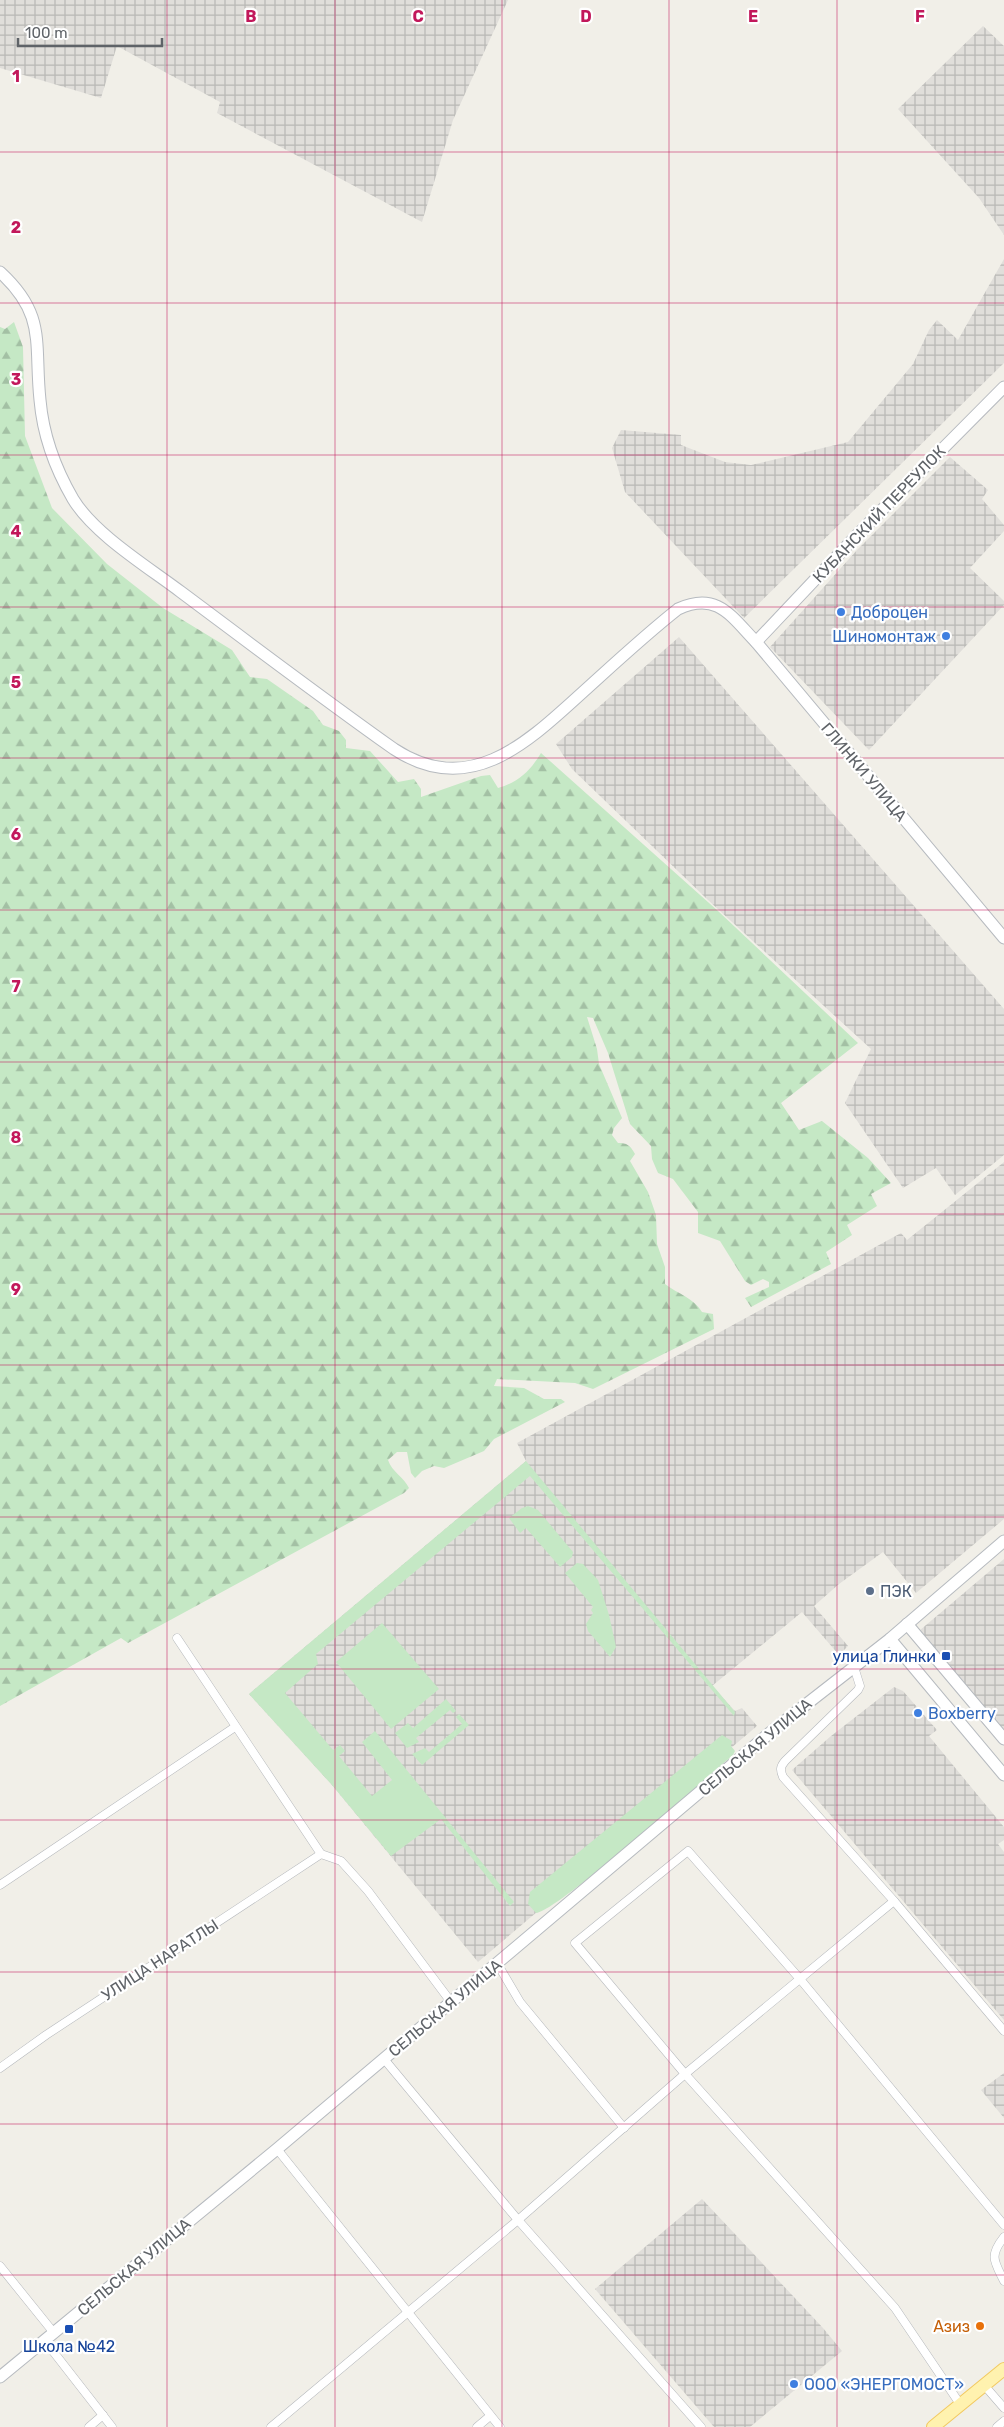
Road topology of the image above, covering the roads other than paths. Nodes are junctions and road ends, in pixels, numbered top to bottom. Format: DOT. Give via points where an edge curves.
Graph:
graph roads {
  1 [pos="0,272"];
  2 [pos="1004,387"];
  3 [pos="756,642"];
  4 [pos="1004,938"];
  5 [pos="1004,1541"];
  6 [pos="907,1624"];
  7 [pos="177,1638"];
  8 [pos="890,1639"];
  9 [pos="854,1666"];
  10 [pos="235,1727"];
  11 [pos="1004,1739"];
  12 [pos="1004,1775"];
  13 [pos="320,1854"];
  14 [pos="0,1885"];
  15 [pos="894,1901"];
  16 [pos="497,1963"];
  17 [pos="800,1980"];
  18 [pos="452,2002"];
  19 [pos="1004,2032"];
  20 [pos="384,2059"];
  21 [pos="0,2068"];
  22 [pos="685,2074"];
  23 [pos="624,2128"];
  24 [pos="277,2149"];
  25 [pos="518,2220"];
  26 [pos="1004,2225"];
  27 [pos="1004,2237"];
  28 [pos="0,2266"];
  29 [pos="1004,2280"];
  30 [pos="406,2313"];
  31 [pos="49,2337"];
  32 [pos="1004,2369"];
  33 [pos="0,2377"];
  34 [pos="984,2385"];
  35 [pos="960,2404"];
  36 [pos="1004,2408"];
  37 [pos="103,2416"];
  38 [pos="490,2416"];
  39 [pos="1004,2421"];
  40 [pos="89,2427"];
  41 [pos="112,2427"];
  42 [pos="270,2427"];
  43 [pos="477,2427"];
  44 [pos="500,2427"];
  45 [pos="702,2427"];
  46 [pos="932,2427"];
  47 [pos="997,2427"];
  1 -- 3 [label="main road, ГЛИНКИ УЛИЦА" via="19,290 34,319 45,435 64,482 82,512 111,539 170,584 408,758 446,769 473,766 522,746 678,609 701,601 723,608"];
  2 -- 3 [label="main road, КУБАНСКИЙ ПЕРЕУЛОК"];
  3 -- 4 [label="main road, ГЛИНКИ УЛИЦА"];
  5 -- 6 [label="main road"];
  6 -- 8 [label="main road"];
  6 -- 11 [label="main road"];
  7 -- 10 [label="street"];
  8 -- 9 [label="main road, СЕЛЬСКАЯ УЛИЦА"];
  8 -- 12 [label="main road"];
  9 -- 15 [label="street" via="860,1686 858,1690 785,1761 780,1772"];
  9 -- 16 [label="main road, СЕЛЬСКАЯ УЛИЦА"];
  10 -- 13 [label="street"];
  10 -- 14 [label="street"];
  13 -- 18 [label="street" via="341,1861"];
  13 -- 21 [label="street, УЛИЦА НАРАТЛЫ"];
  15 -- 17 [label="street"];
  15 -- 19 [label="street"];
  16 -- 18 [label="main road, СЕЛЬСКАЯ УЛИЦА"];
  16 -- 23 [label="street" via="520,2002"];
  17 -- 22 [label="street"];
  17 -- 22 [label="street" via="688,1851 575,1943"];
  17 -- 26 [label="street"];
  18 -- 20 [label="main road, СЕЛЬСКАЯ УЛИЦА"];
  20 -- 24 [label="main road, СЕЛЬСКАЯ УЛИЦА"];
  20 -- 25 [label="street"];
  22 -- 23 [label="street"];
  22 -- 35 [label="street" via="895,2308"];
  23 -- 25 [label="street"];
  24 -- 30 [label="street"];
  24 -- 31 [label="main road, СЕЛЬСКАЯ УЛИЦА"];
  25 -- 30 [label="street"];
  25 -- 45 [label="street"];
  27 -- 29 [label="street" via="993,2256"];
  28 -- 31 [label="street"];
  30 -- 38 [label="street"];
  30 -- 42 [label="street"];
  31 -- 33 [label="main road, СЕЛЬСКАЯ УЛИЦА"];
  31 -- 37 [label="street"];
  32 -- 34 [label="main road"];
  34 -- 35 [label="main road"];
  34 -- 36 [label="street"];
  35 -- 46 [label="main road"];
  37 -- 40 [label="street"];
  37 -- 41 [label="street"];
  38 -- 43 [label="street"];
  38 -- 44 [label="street"];
  39 -- 47 [label="street"];
}
